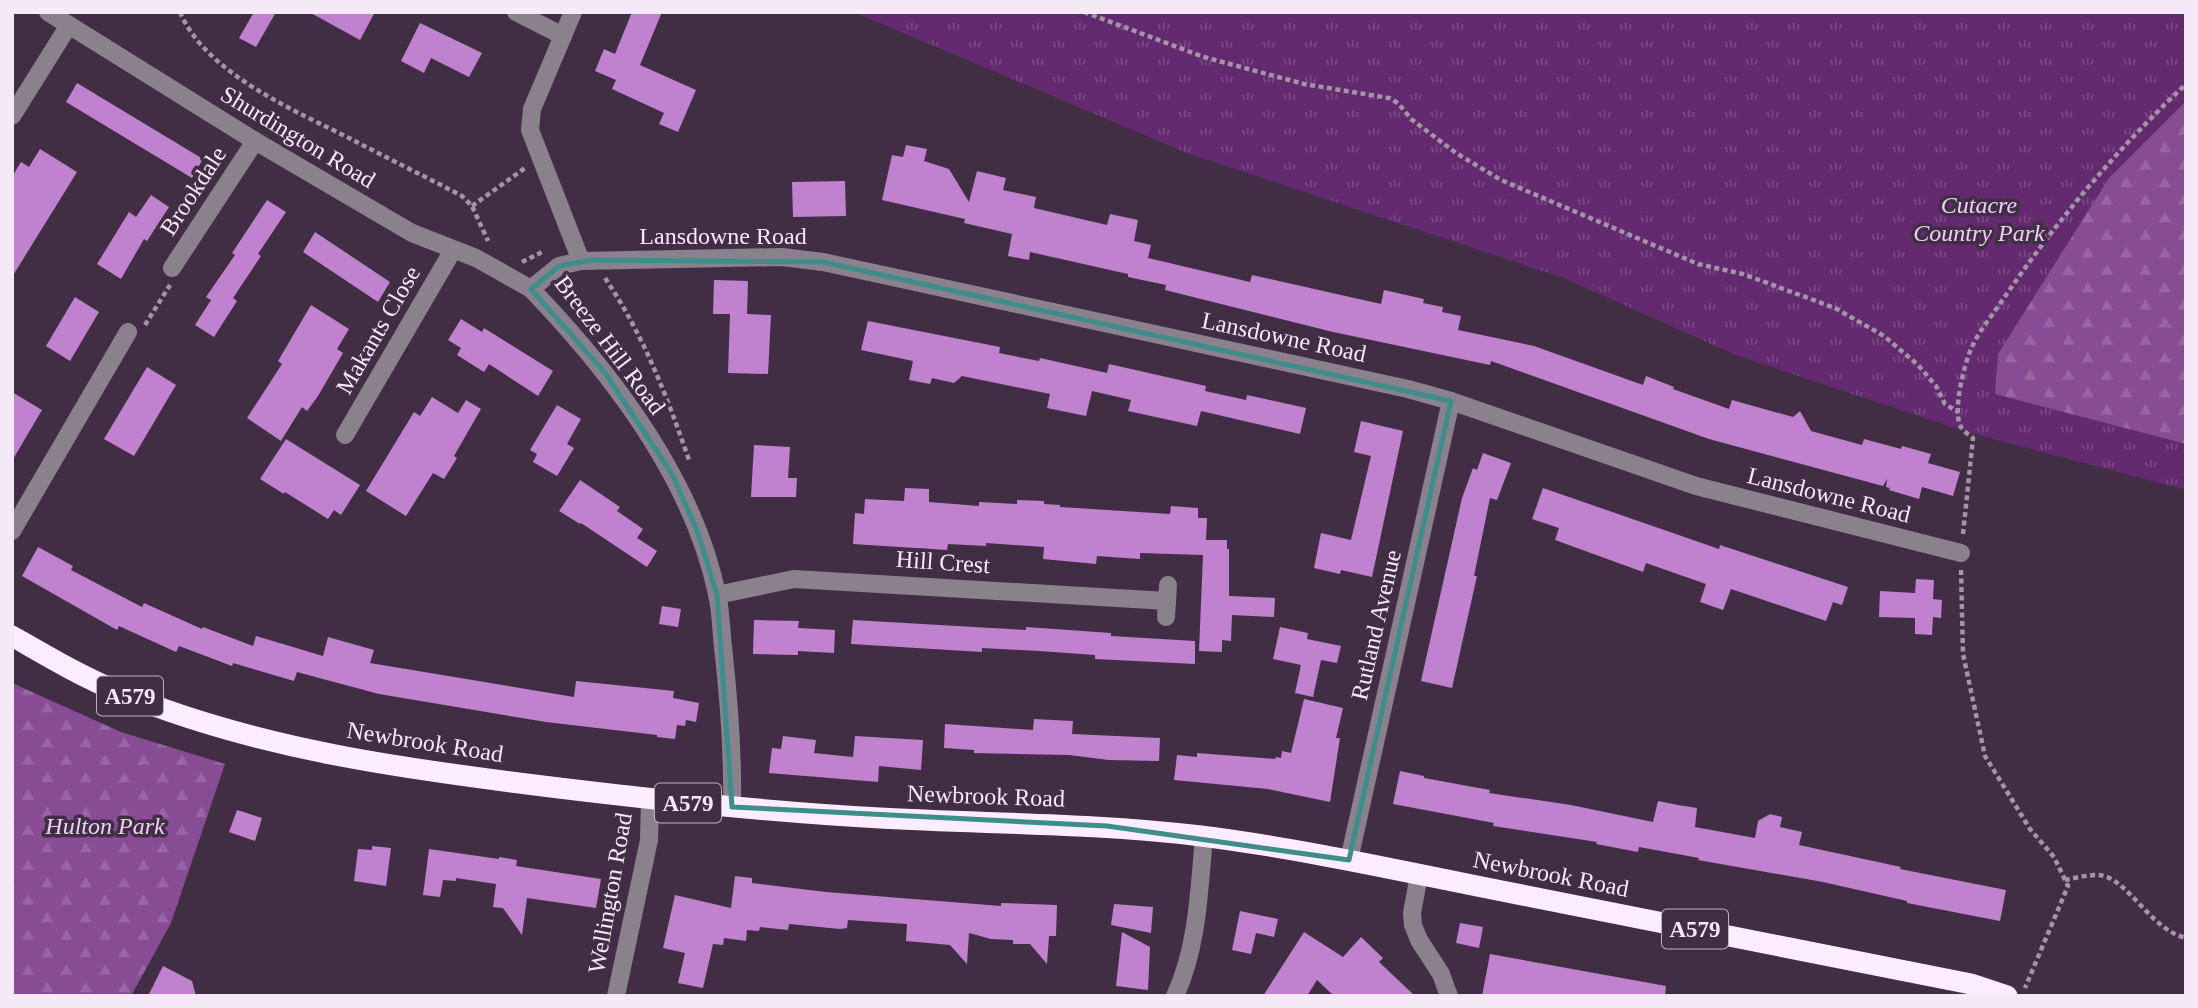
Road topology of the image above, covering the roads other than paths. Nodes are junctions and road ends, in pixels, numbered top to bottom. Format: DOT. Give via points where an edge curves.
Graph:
graph roads {
  1 [pos="48,12"];
  2 [pos="516,12"];
  3 [pos="573,12"];
  4 [pos="69,25"];
  5 [pos="563,36"];
  6 [pos="12,116"];
  7 [pos="255,141"];
  8 [pos="453,250"];
  9 [pos="586,260"];
  10 [pos="172,268"];
  11 [pos="531,289"];
  12 [pos="128,332"];
  13 [pos="1451,401"];
  14 [pos="345,435"];
  15 [pos="12,531"];
  16 [pos="1961,553"];
  17 [pos="717,594"];
  18 [pos="1167,601"];
  19 [pos="12,636"];
  20 [pos="650,799"];
  21 [pos="732,807"];
  22 [pos="1204,837"];
  23 [pos="1349,860"];
  24 [pos="1419,875"];
  25 [pos="616,996"];
  26 [pos="1175,996"];
  27 [pos="1449,996"];
  28 [pos="2007,996"];
  1 -- 4 [label="street, Shurdington Road"];
  2 -- 5 [label="street"];
  3 -- 5 [label="street, Breeze Hill Road"];
  4 -- 6 [label="street"];
  4 -- 7 [label="street, Shurdington Road"];
  5 -- 9 [label="street, Breeze Hill Road" via="532,109 530,130 572,238"];
  7 -- 8 [label="street, Shurdington Road" via="412,233"];
  7 -- 10 [label="street, Brookdale"];
  8 -- 11 [label="street, Shurdington Road"];
  8 -- 14 [label="street, Makants Close"];
  9 -- 11 [label="street, Breeze Hill Road" via="559,266"];
  9 -- 13 [label="street, Lansdowne Road" via="782,257 823,262"];
  11 -- 17 [label="street, Breeze Hill Road" via="605,373 672,474 698,533"];
  12 -- 15 [label="street"];
  13 -- 16 [label="street, Lansdowne Road" via="1696,486"];
  13 -- 23 [label="street, Rutland Avenue"];
  17 -- 18 [label="street, Hill Crest" via="794,579"];
  17 -- 21 [label="street, Breeze Hill Road" via="729,701"];
  19 -- 20 [label="highway, Newbrook Road / A579" via="120,692 256,737 395,766"];
  20 -- 21 [label="highway, Newbrook Road / A579"];
  20 -- 25 [label="street, Wellington Road" via="649,840"];
  21 -- 22 [label="highway, Newbrook Road / A579" via="1107,826"];
  22 -- 23 [label="highway, Newbrook Road / A579"];
  22 -- 26 [label="street" via="1189,958"];
  23 -- 24 [label="highway, Newbrook Road / A579"];
  24 -- 27 [label="street" via="1413,925"];
  24 -- 28 [label="highway, Newbrook Road / A579" via="1970,984"];
}
